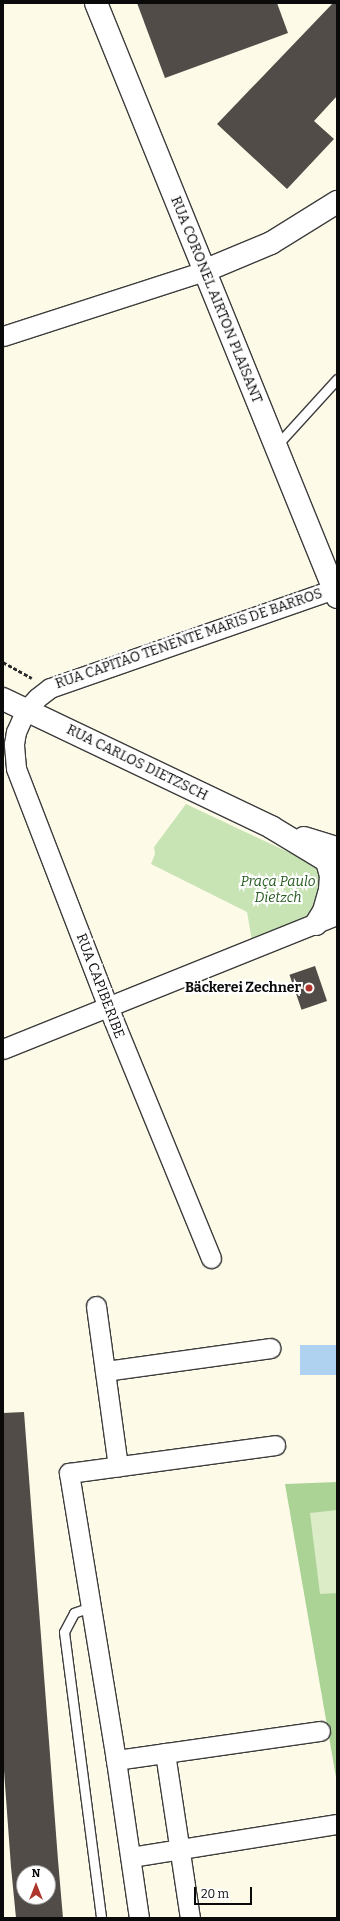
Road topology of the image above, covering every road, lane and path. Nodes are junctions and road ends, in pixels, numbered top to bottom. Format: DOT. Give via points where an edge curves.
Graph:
graph roads {
  1 [pos="96,3"];
  2 [pos="337,202"];
  3 [pos="204,271"];
  4 [pos="3,336"];
  5 [pos="337,379"];
  6 [pos="276,446"];
  7 [pos="336,591"];
  8 [pos="3,662"];
  9 [pos="50,688"];
  10 [pos="3,699"];
  11 [pos="26,710"];
  12 [pos="334,858"];
  13 [pos="337,915"];
  14 [pos="316,924"];
  15 [pos="108,1007"];
  16 [pos="3,1049"];
  17 [pos="211,1258"];
  18 [pos="96,1306"];
  19 [pos="270,1348"];
  20 [pos="105,1371"];
  21 [pos="275,1445"];
  22 [pos="118,1467"];
  23 [pos="91,1607"];
  24 [pos="320,1731"];
  25 [pos="165,1753"];
  26 [pos="116,1760"];
  27 [pos="337,1824"];
  28 [pos="179,1849"];
  29 [pos="131,1857"];
  30 [pos="101,1918"];
  31 [pos="139,1918"];
  32 [pos="190,1918"];
  1 -- 3 [label="street, RUA CORONEL AIRTON PLAISANT"];
  2 -- 3 [label="street" via="270,243"];
  3 -- 4 [label="street"];
  3 -- 6 [label="street, RUA CORONEL AIRTON PLAISANT"];
  5 -- 6 [label="lane"];
  6 -- 7 [label="street, RUA CORONEL AIRTON PLAISANT"];
  7 -- 9 [label="street, RUA CAPITÃO TENENTE MARIS DE BARROS"];
  8 -- 9 [label="path"];
  9 -- 11 [label="street, RUA CAPITÃO TENENTE MARIS DE BARROS"];
  10 -- 11 [label="street, RUA CARLOS DIETZSCH"];
  11 -- 12 [label="street, RUA CARLOS DIETZSCH"];
  11 -- 15 [label="street, RUA CAPIBERIBE" via="15,738 16,768"];
  12 -- 14 [label="street" via="330,890 324,912"];
  13 -- 14 [label="street"];
  14 -- 15 [label="street"];
  15 -- 16 [label="street"];
  15 -- 17 [label="street, RUA CAPIBERIBE"];
  18 -- 20 [label="street"];
  19 -- 20 [label="street"];
  20 -- 22 [label="street"];
  21 -- 22 [label="street"];
  22 -- 23 [label="street" via="69,1473"];
  23 -- 26 [label="street"];
  23 -- 30 [label="lane" via="74,1613 64,1632"];
  24 -- 25 [label="street"];
  25 -- 26 [label="street"];
  25 -- 28 [label="street"];
  26 -- 29 [label="street"];
  27 -- 28 [label="street"];
  28 -- 29 [label="street"];
  28 -- 32 [label="street"];
  29 -- 31 [label="street"];
}
